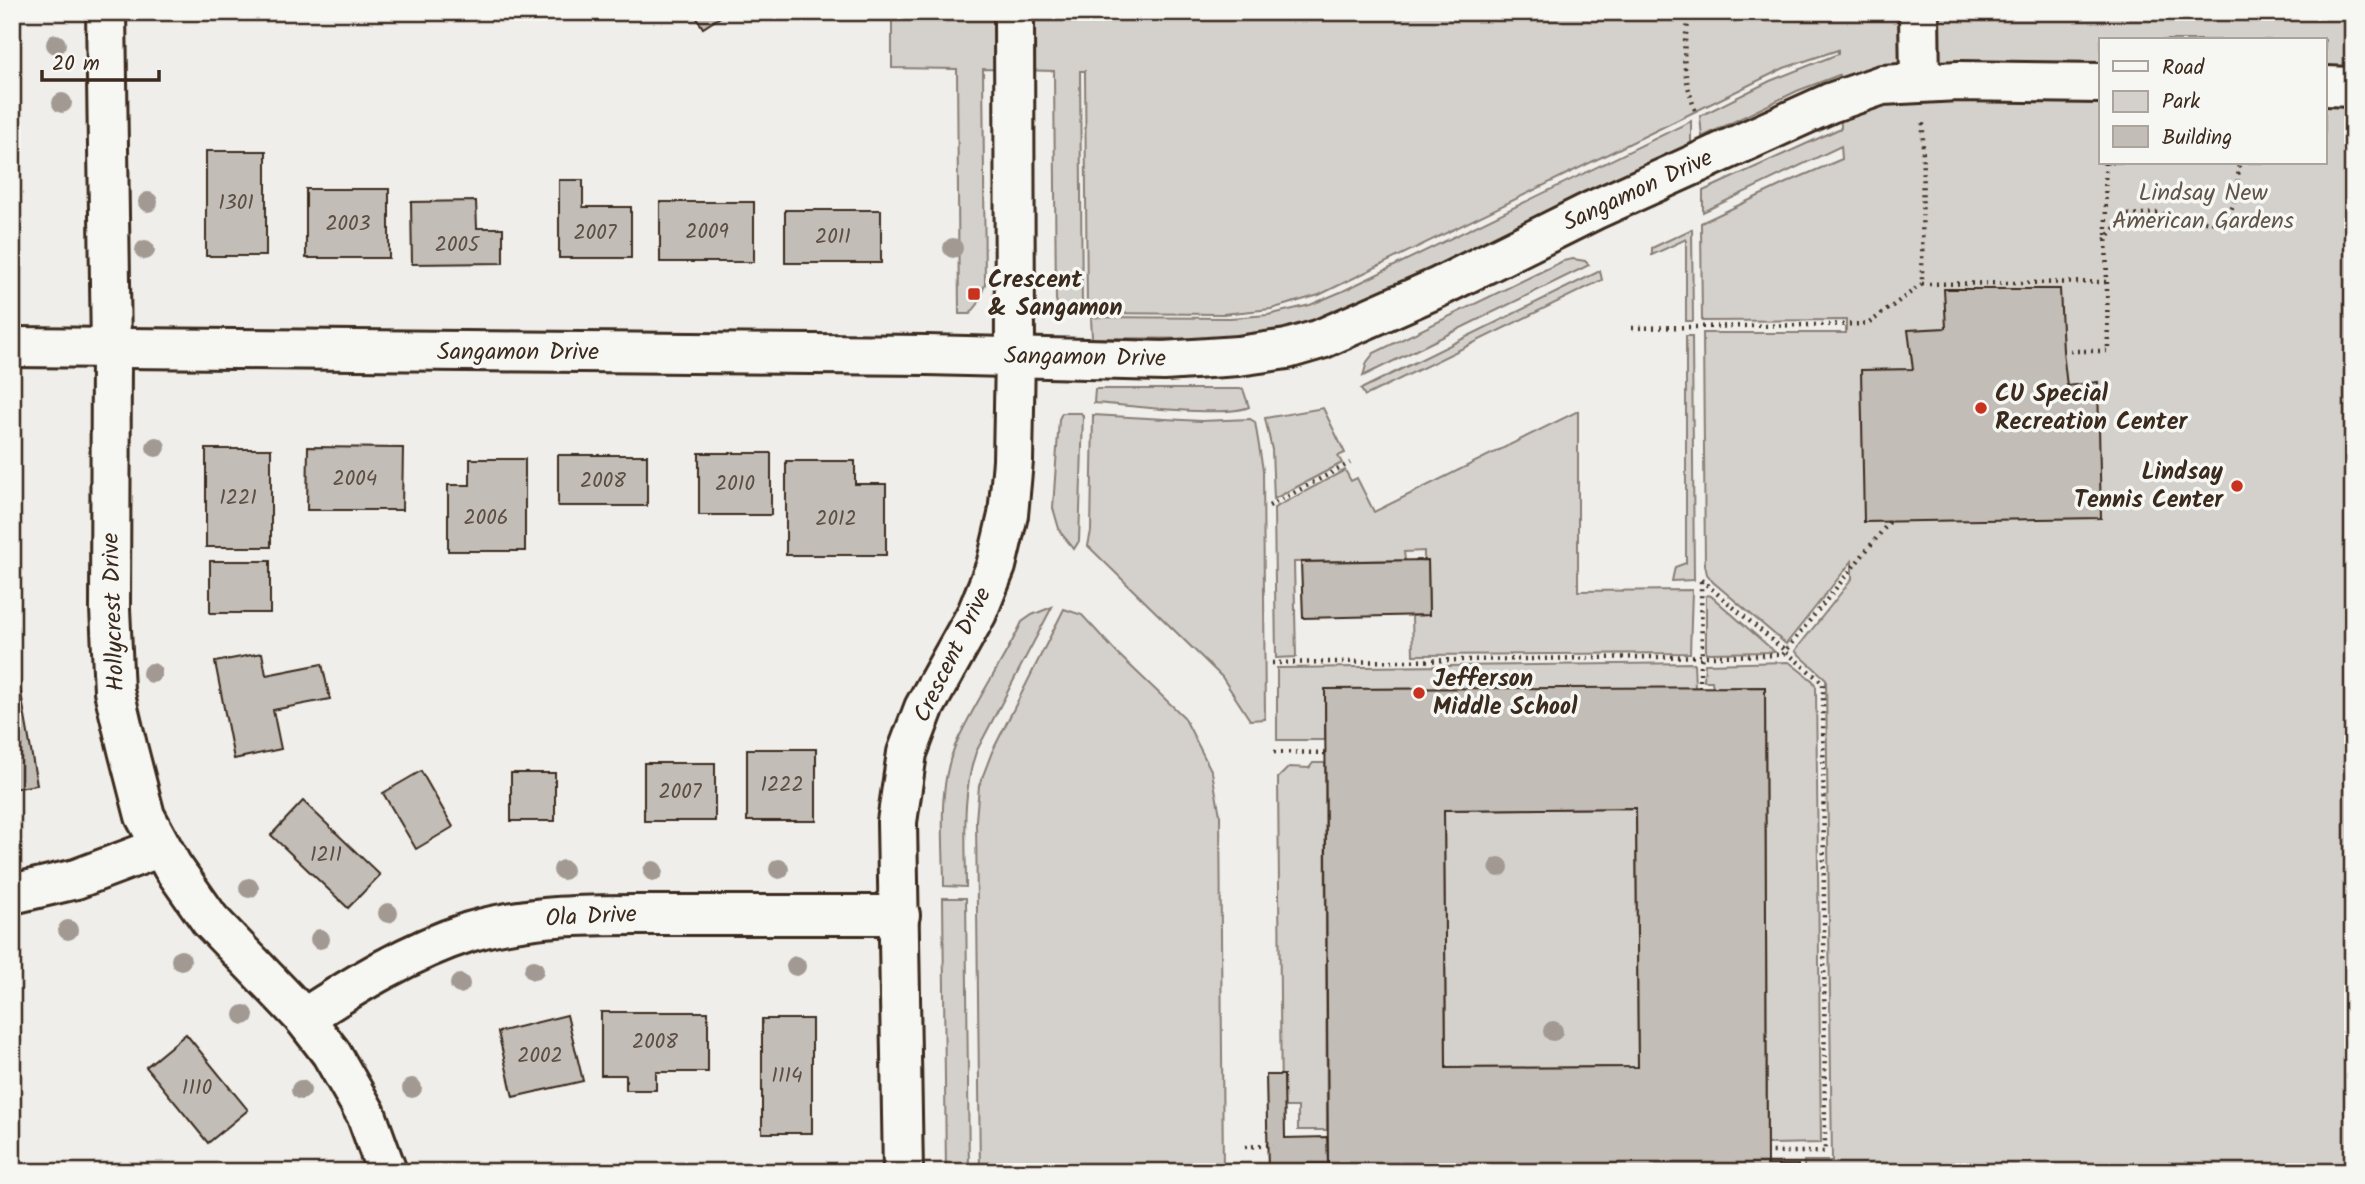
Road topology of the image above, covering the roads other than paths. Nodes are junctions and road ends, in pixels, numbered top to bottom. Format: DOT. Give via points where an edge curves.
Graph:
graph roads {
  1 [pos="106,12"];
  2 [pos="1014,12"];
  3 [pos="1919,12"];
  4 [pos="1920,82"];
  5 [pos="2099,83"];
  6 [pos="2326,86"];
  7 [pos="2353,87"];
  8 [pos="12,347"];
  9 [pos="111,349"];
  10 [pos="1015,356"];
  11 [pos="160,847"];
  12 [pos="12,894"];
  13 [pos="900,915"];
  14 [pos="304,1018"];
  15 [pos="387,1172"];
  16 [pos="902,1172"];
  1 -- 9 [label="street, Hollycrest Drive"];
  2 -- 10 [label="street, Crescent Drive"];
  3 -- 4 [label="street"];
  4 -- 5 [label="street, Sangamon Drive"];
  4 -- 10 [label="street, Sangamon Drive" via="1882,85 1830,103 1321,339 1238,356 1164,361"];
  6 -- 7 [label="street"];
  8 -- 9 [label="street, Sangamon Drive"];
  9 -- 10 [label="street, Sangamon Drive"];
  9 -- 11 [label="street, Hollycrest Drive" via="114,691 145,816"];
  10 -- 13 [label="street, Crescent Drive" via="1013,461 1008,515 996,566 906,753 897,822"];
  11 -- 12 [label="street" via="76,879"];
  11 -- 14 [label="street, Hollycrest Drive" via="210,920"];
  13 -- 14 [label="street, Ola Drive" via="580,915 512,922 419,952"];
  13 -- 16 [label="street, Crescent Drive"];
  14 -- 15 [label="street, Hollycrest Drive" via="366,1114"];
}
